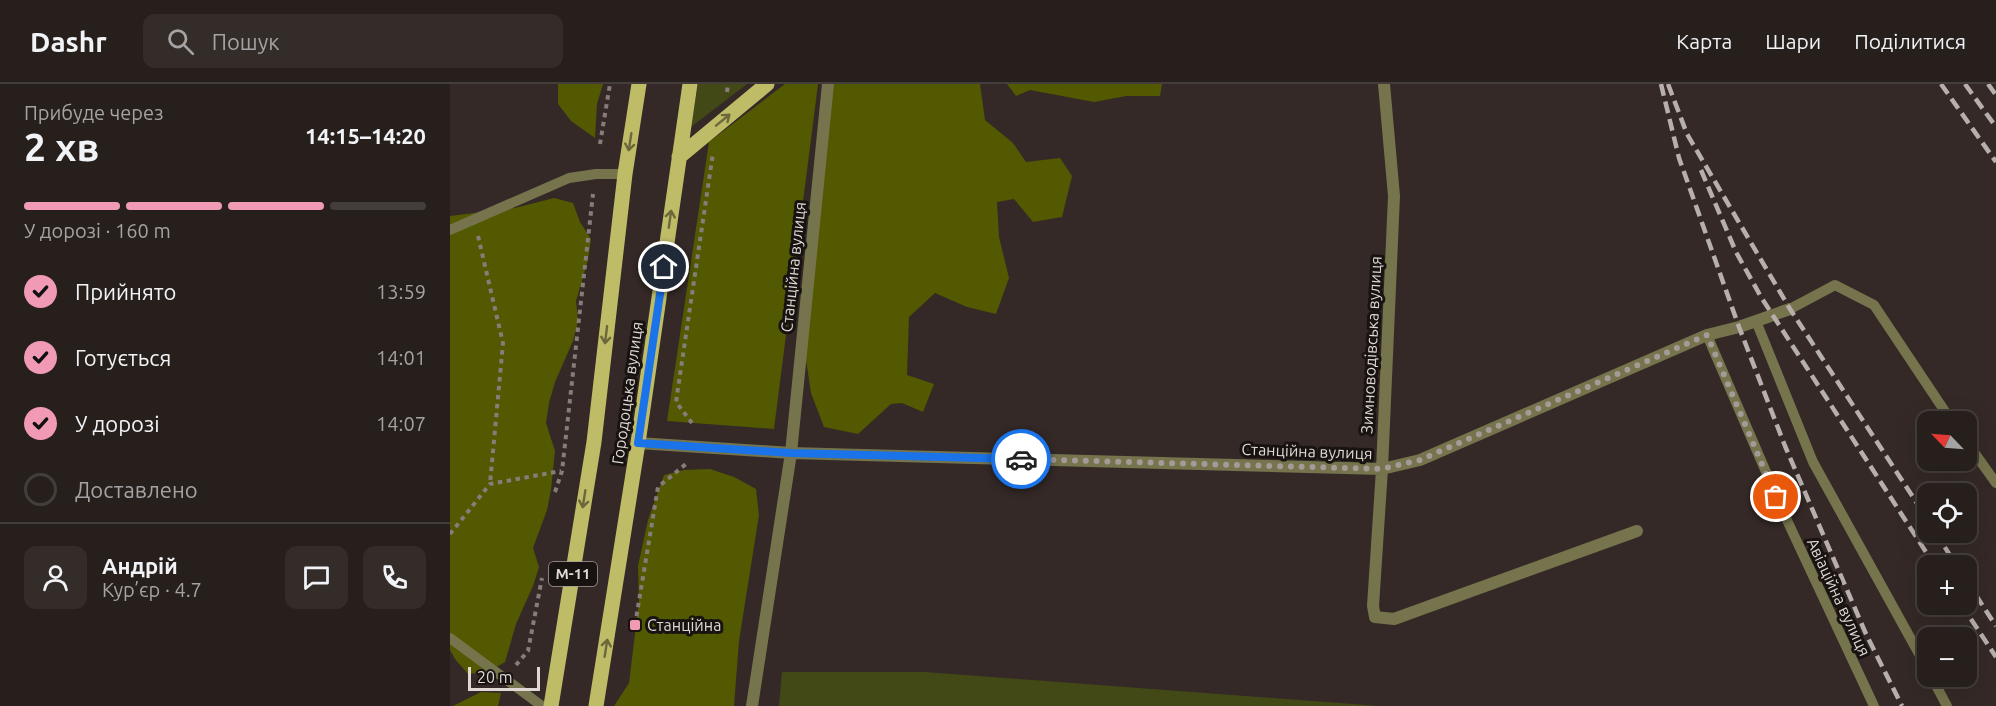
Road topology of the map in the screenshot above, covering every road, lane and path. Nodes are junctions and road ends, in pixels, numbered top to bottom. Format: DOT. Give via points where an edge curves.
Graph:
graph roads {
  1 [pos="610,84"];
  2 [pos="639,84"];
  3 [pos="690,84"];
  4 [pos="767,84"];
  5 [pos="828,84"];
  6 [pos="1384,84"];
  7 [pos="715,143"];
  8 [pos="600,144"];
  9 [pos="679,157"];
  10 [pos="625,174"];
  11 [pos="593,194"];
  12 [pos="474,220"];
  13 [pos="450,230"];
  14 [pos="1790,309"];
  15 [pos="1756,321"];
  16 [pos="1707,335"];
  17 [pos="1945,411"];
  18 [pos="692,423"];
  19 [pos="638,443"];
  20 [pos="791,453"];
  21 [pos="1977,456"];
  22 [pos="687,463"];
  23 [pos="1382,469"];
  24 [pos="562,471"];
  25 [pos="1996,483"];
  26 [pos="490,484"];
  27 [pos="555,492"];
  28 [pos="1637,531"];
  29 [pos="450,534"];
  30 [pos="542,578"];
  31 [pos="635,625"];
  32 [pos="450,638"];
  33 [pos="1917,650"];
  34 [pos="516,665"];
  35 [pos="1937,687"];
  36 [pos="542,706"];
  37 [pos="551,706"];
  38 [pos="596,706"];
  39 [pos="752,706"];
  40 [pos="1874,706"];
  41 [pos="1947,706"];
  1 -- 8 [label="path"];
  2 -- 10 [label="main road, Городоцька вулиця / М-11, one-way"];
  3 -- 9 [label="main road, Городоцька вулиця / М-11"];
  9 -- 4 [label="main road, one-way"];
  5 -- 20 [label="street, Станційна вулиця"];
  6 -- 23 [label="street, Зимноводівська вулиця" via="1395,196"];
  7 -- 18 [label="path" via="676,402"];
  19 -- 9 [label="main road, Городоцька вулиця / М-11, one-way"];
  10 -- 12 [label="lane" via="569,178"];
  10 -- 37 [label="main road, Городоцька вулиця / М-11, one-way" via="594,442"];
  11 -- 24 [label="path"];
  12 -- 13 [label="lane"];
  12 -- 26 [label="path" via="503,343"];
  14 -- 15 [label="street, Станційна вулиця"];
  14 -- 17 [label="lane" via="1835,285 1874,305"];
  15 -- 16 [label="street, Станційна вулиця"];
  15 -- 33 [label="lane" via="1813,462"];
  16 -- 23 [label="street, Станційна вулиця" via="1420,460"];
  16 -- 40 [label="lane, Авіаційна вулиця" via="1785,516"];
  19 -- 20 [label="street, Станційна вулиця"];
  38 -- 19 [label="main road, Городоцька вулиця / М-11, one-way"];
  20 -- 23 [label="street, Станційна вулиця"];
  20 -- 39 [label="street, Станційна вулиця"];
  21 -- 25 [label="lane"];
  22 -- 31 [label="path" via="658,487"];
  23 -- 28 [label="street, Зимноводівська вулиця" via="1375,617 1394,619"];
  24 -- 26 [label="path"];
  24 -- 27 [label="path"];
  26 -- 29 [label="path"];
  30 -- 34 [label="path" via="528,651"];
  32 -- 36 [label="lane"];
  35 -- 41 [label="lane"];
}
